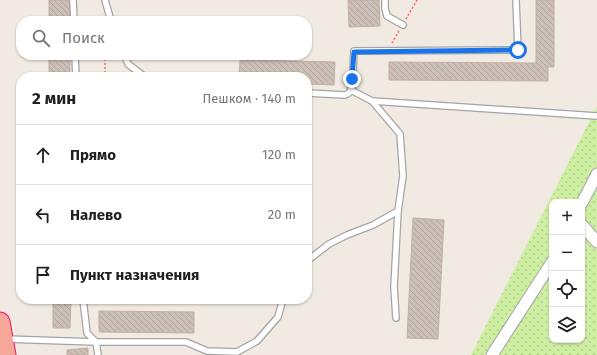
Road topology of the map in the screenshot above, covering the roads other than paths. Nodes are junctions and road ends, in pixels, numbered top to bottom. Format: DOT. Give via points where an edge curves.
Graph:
graph roads {
  1 [pos="74,0"];
  2 [pos="104,0"];
  3 [pos="385,0"];
  4 [pos="516,0"];
  5 [pos="74,16"];
  6 [pos="109,16"];
  7 [pos="403,25"];
  8 [pos="75,60"];
  9 [pos="126,60"];
  10 [pos="76,72"];
  11 [pos="138,72"];
  12 [pos="351,90"];
  13 [pos="312,93"];
  14 [pos="372,101"];
  15 [pos="597,116"];
  16 [pos="597,174"];
  17 [pos="584,199"];
  18 [pos="398,211"];
  19 [pos="585,228"];
  20 [pos="597,242"];
  21 [pos="312,257"];
  22 [pos="549,267"];
  23 [pos="84,304"];
  24 [pos="282,304"];
  25 [pos="396,318"];
  26 [pos="3,339"];
  27 [pos="96,342"];
  28 [pos="98,355"];
  29 [pos="492,355"];
  1 -- 5 [label="lane"];
  2 -- 6 [label="lane"];
  3 -- 7 [label="lane" via="387,16"];
  4 -- 12 [label="lane" via="518,50 354,52"];
  8 -- 10 [label="lane"];
  9 -- 11 [label="lane"];
  12 -- 13 [label="lane" via="345,95"];
  12 -- 14 [label="lane"];
  14 -- 15 [label="lane"];
  14 -- 18 [label="lane" via="400,134 403,176"];
  16 -- 17 [label="street"];
  18 -- 21 [label="lane" via="329,244"];
  18 -- 25 [label="lane" via="394,287"];
  19 -- 20 [label="street"];
  22 -- 29 [label="street"];
  23 -- 27 [label="lane" via="87,333"];
  24 -- 27 [label="lane" via="278,317 257,341 237,352 207,351 186,342"];
  26 -- 27 [label="lane"];
  27 -- 28 [label="lane"];
}
